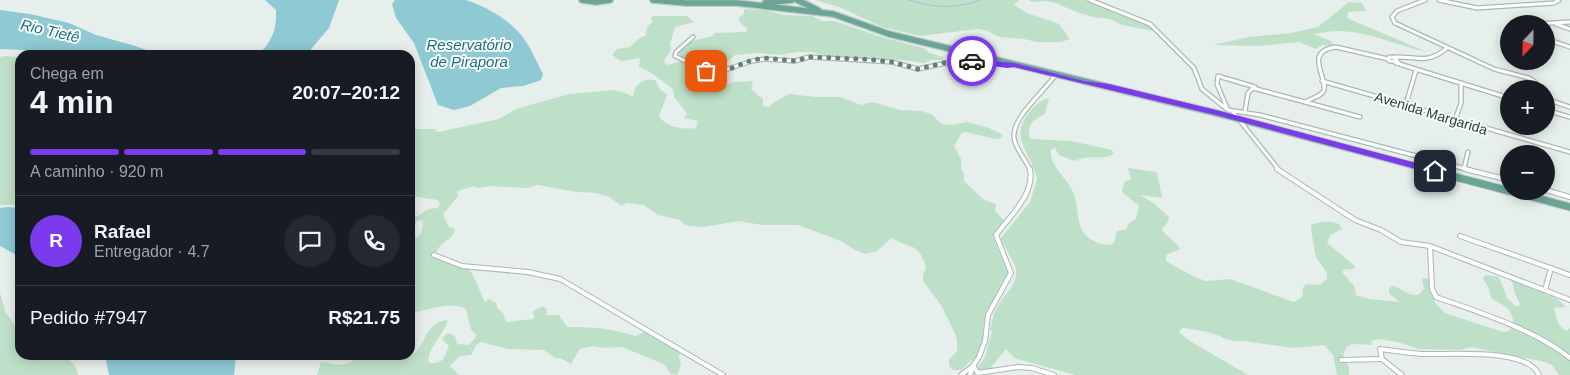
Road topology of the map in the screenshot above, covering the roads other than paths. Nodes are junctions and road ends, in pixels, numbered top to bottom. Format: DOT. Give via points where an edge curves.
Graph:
graph roads {
  1 [pos="582,0"];
  2 [pos="610,0"];
  3 [pos="653,0"];
  4 [pos="792,0"];
  5 [pos="797,0"];
  6 [pos="1090,0"];
  7 [pos="1425,0"];
  8 [pos="1439,0"];
  9 [pos="1559,0"];
  10 [pos="787,1"];
  11 [pos="1417,1"];
  12 [pos="754,5"];
  13 [pos="790,8"];
  14 [pos="821,12"];
  15 [pos="1570,22"];
  16 [pos="1555,23"];
  17 [pos="1555,24"];
  18 [pos="1570,28"];
  19 [pos="693,37"];
  20 [pos="1555,42"];
  21 [pos="1570,47"];
  22 [pos="1447,48"];
  23 [pos="1394,58"];
  24 [pos="1388,59"];
  25 [pos="1396,63"];
  26 [pos="1014,65"];
  27 [pos="1416,70"];
  28 [pos="1056,75"];
  29 [pos="1532,80"];
  30 [pos="1322,81"];
  31 [pos="1461,84"];
  32 [pos="1257,88"];
  33 [pos="1500,95"];
  34 [pos="1305,102"];
  35 [pos="1555,102"];
  36 [pos="1406,104"];
  37 [pos="1570,107"];
  38 [pos="1228,110"];
  39 [pos="1245,111"];
  40 [pos="1233,112"];
  41 [pos="1555,113"];
  42 [pos="1360,117"];
  43 [pos="1570,117"];
  44 [pos="1237,119"];
  45 [pos="1455,120"];
  46 [pos="1468,152"];
  47 [pos="1570,152"];
  48 [pos="1464,168"];
  49 [pos="1500,178"];
  50 [pos="1500,189"];
  51 [pos="1555,192"];
  52 [pos="1570,196"];
  53 [pos="1543,200"];
  54 [pos="1570,207"];
  55 [pos="1460,236"];
  56 [pos="1430,246"];
  57 [pos="434,255"];
  58 [pos="1551,268"];
  59 [pos="1570,275"];
  60 [pos="1545,290"];
  61 [pos="1570,300"];
  62 [pos="1570,358"];
  63 [pos="1382,359"];
  64 [pos="1341,360"];
  65 [pos="973,366"];
  66 [pos="723,375"];
  67 [pos="961,375"];
  68 [pos="970,375"];
  69 [pos="1054,375"];
  70 [pos="1402,375"];
  71 [pos="1539,375"];
  1 -- 2 [label="main road"];
  3 -- 12 [label="main road"];
  4 -- 10 [label="main road"];
  5 -- 14 [label="main road"];
  6 -- 38 [label="street" via="1150,24 1186,57 1202,89"];
  7 -- 11 [label="street"];
  8 -- 9 [label="street" via="1477,8 1554,3"];
  10 -- 12 [label="main road"];
  10 -- 13 [label="main road" via="794,4"];
  11 -- 22 [label="street" via="1392,14 1393,20 1402,28"];
  12 -- 13 [label="main road"];
  13 -- 14 [label="main road"];
  14 -- 26 [label="main road" via="889,34"];
  15 -- 16 [label="street"];
  17 -- 18 [label="street"];
  19 -- 26 [label="street" via="675,56 712,73 765,58 795,61 809,57 863,59 918,69 961,60"];
  20 -- 21 [label="street"];
  22 -- 23 [label="street" via="1430,60"];
  22 -- 29 [label="street" via="1500,71"];
  23 -- 24 [label="street"];
  23 -- 25 [label="street" via="1398,61"];
  24 -- 25 [label="street"];
  24 -- 30 [label="street" via="1329,48 1320,54 1318,60"];
  25 -- 27 [label="street"];
  26 -- 28 [label="main road"];
  27 -- 31 [label="street"];
  27 -- 36 [label="street"];
  28 -- 44 [label="main road"];
  28 -- 65 [label="street" via="1024,111 1014,130 1016,146 1030,170 1030,183 996,235 1011,273 988,315 983,350"];
  30 -- 34 [label="street" via="1324,91"];
  30 -- 36 [label="street, Avenida Margarida"];
  31 -- 33 [label="street"];
  31 -- 45 [label="street" via="1461,103"];
  32 -- 34 [label="street"];
  32 -- 38 [label="street" via="1218,76 1216,84"];
  32 -- 39 [label="street" via="1249,90"];
  34 -- 42 [label="street"];
  35 -- 37 [label="street"];
  36 -- 45 [label="street, Avenida Margarida"];
  38 -- 40 [label="street"];
  39 -- 40 [label="street"];
  39 -- 48 [label="street"];
  40 -- 44 [label="street"];
  41 -- 43 [label="street"];
  44 -- 50 [label="main road"];
  44 -- 56 [label="street" via="1271,163 1284,174 1355,220 1401,242"];
  45 -- 47 [label="street, Avenida Margarida"];
  46 -- 48 [label="street"];
  48 -- 49 [label="street"];
  51 -- 52 [label="street"];
  53 -- 54 [label="main road"];
  55 -- 58 [label="street"];
  56 -- 60 [label="street"];
  56 -- 62 [label="street" via="1432,289 1436,297 1493,316 1558,348"];
  57 -- 66 [label="street" via="462,266 528,272 560,279"];
  58 -- 59 [label="street"];
  58 -- 60 [label="street"];
  60 -- 61 [label="street"];
  63 -- 64 [label="street"];
  63 -- 70 [label="street"];
  63 -- 71 [label="street" via="1380,349 1425,354 1484,353 1524,363 1537,370"];
  65 -- 67 [label="street"];
  65 -- 68 [label="street"];
  65 -- 69 [label="street" via="984,375 1017,367"];
}
